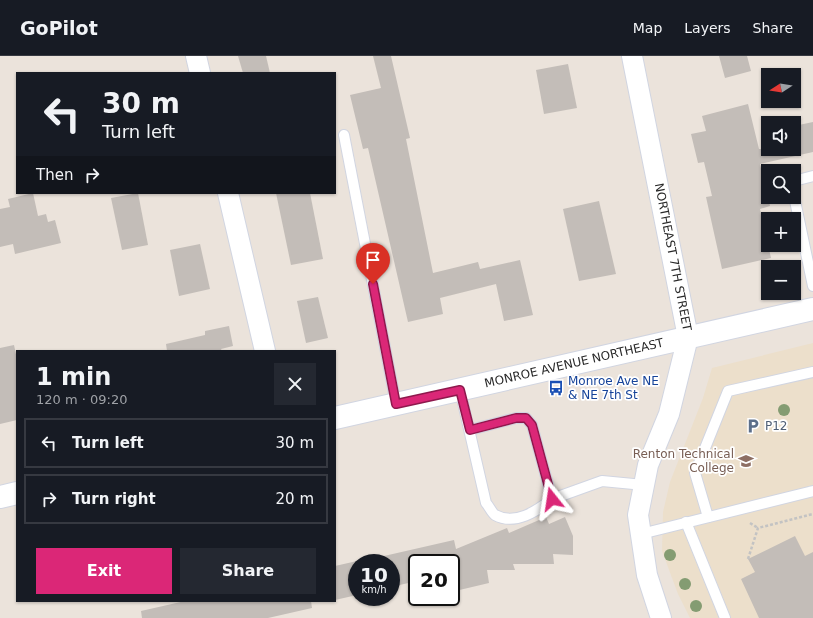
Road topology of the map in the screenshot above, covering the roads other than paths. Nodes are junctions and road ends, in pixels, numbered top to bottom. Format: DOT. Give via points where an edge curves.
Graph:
graph roads {
  1 [pos="196,56"];
  2 [pos="632,56"];
  3 [pos="200,72"];
  4 [pos="344,135"];
  5 [pos="813,176"];
  6 [pos="801,179"];
  7 [pos="228,194"];
  8 [pos="796,204"];
  9 [pos="813,286"];
  10 [pos="813,309"];
  11 [pos="688,337"];
  12 [pos="265,350"];
  13 [pos="813,372"];
  14 [pos="460,390"];
  15 [pos="396,404"];
  16 [pos="336,418"];
  17 [pos="470,430"];
  18 [pos="644,485"];
  19 [pos="813,491"];
  20 [pos="16,493"];
  21 [pos="0,497"];
  22 [pos="552,499"];
  23 [pos="708,517"];
  24 [pos="686,522"];
  25 [pos="641,534"];
  26 [pos="662,618"];
  27 [pos="725,618"];
  1 -- 3 [label="street"];
  2 -- 11 [label="street, NORTHEAST 7TH STREET"];
  4 -- 15 [label="lane"];
  5 -- 6 [label="lane"];
  7 -- 12 [label="street"];
  8 -- 9 [label="lane"];
  10 -- 11 [label="street, MONROE AVENUE NORTHEAST"];
  11 -- 14 [label="street, MONROE AVENUE NORTHEAST"];
  11 -- 18 [label="street, NORTHEAST 7TH STREET" via="669,414 648,466"];
  13 -- 23 [label="lane" via="728,391 695,473"];
  14 -- 15 [label="street, MONROE AVENUE NORTHEAST"];
  14 -- 17 [label="lane"];
  15 -- 16 [label="street, MONROE AVENUE NORTHEAST"];
  17 -- 22 [label="lane" via="516,418 526,418 532,425"];
  17 -- 22 [label="lane" via="486,502 494,514 509,519 522,516 536,512"];
  18 -- 22 [label="lane" via="602,481"];
  18 -- 25 [label="street, NORTHEAST 7TH STREET" via="638,515"];
  19 -- 23 [label="lane"];
  20 -- 21 [label="street"];
  23 -- 24 [label="lane"];
  24 -- 25 [label="lane"];
  24 -- 27 [label="lane"];
  25 -- 26 [label="street, NORTHEAST 7TH STREET" via="647,575"];
}
